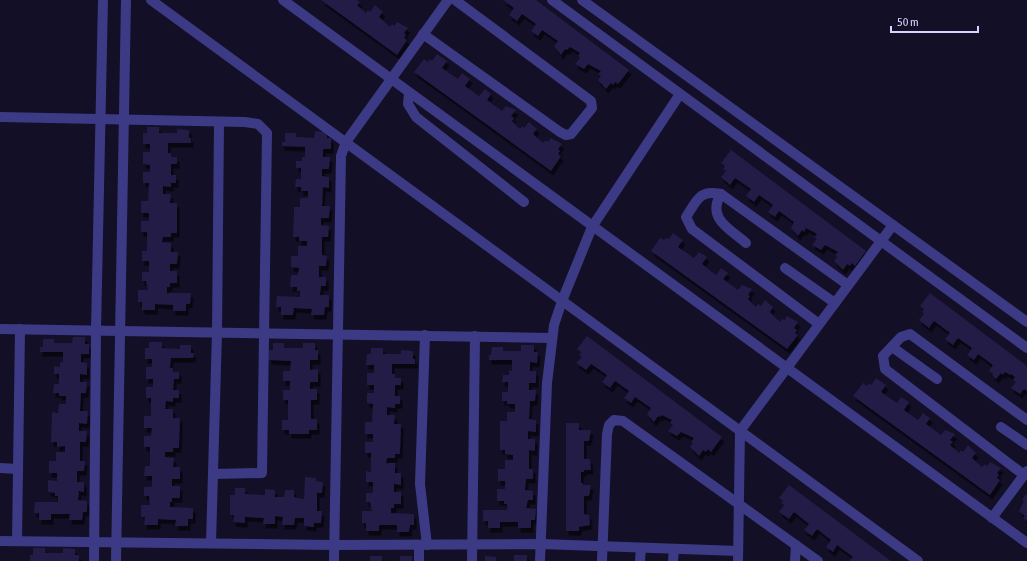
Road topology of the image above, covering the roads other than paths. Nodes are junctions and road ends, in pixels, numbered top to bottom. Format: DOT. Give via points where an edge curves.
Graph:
graph roads {
  1 [pos="103,0"];
  2 [pos="126,0"];
  3 [pos="151,0"];
  4 [pos="283,0"];
  5 [pos="448,0"];
  6 [pos="455,0"];
  7 [pos="552,0"];
  8 [pos="582,0"];
  9 [pos="423,34"];
  10 [pos="391,79"];
  11 [pos="409,93"];
  12 [pos="680,94"];
  13 [pos="0,117"];
  14 [pos="99,118"];
  15 [pos="123,118"];
  16 [pos="219,122"];
  17 [pos="346,142"];
  18 [pos="721,194"];
  19 [pos="524,202"];
  20 [pos="893,225"];
  21 [pos="592,227"];
  22 [pos="880,242"];
  23 [pos="746,243"];
  24 [pos="785,268"];
  25 [pos="848,285"];
  26 [pos="562,301"];
  27 [pos="835,302"];
  28 [pos="1027,322"];
  29 [pos="819,324"];
  30 [pos="0,329"];
  31 [pos="20,329"];
  32 [pos="96,330"];
  33 [pos="119,330"];
  34 [pos="217,332"];
  35 [pos="265,332"];
  36 [pos="338,333"];
  37 [pos="425,335"];
  38 [pos="475,336"];
  39 [pos="552,338"];
  40 [pos="892,347"];
  41 [pos="1027,348"];
  42 [pos="786,368"];
  43 [pos="937,379"];
  44 [pos="1027,420"];
  45 [pos="1001,427"];
  46 [pos="740,431"];
  47 [pos="1027,445"];
  48 [pos="0,468"];
  49 [pos="17,469"];
  50 [pos="1026,473"];
  51 [pos="213,474"];
  52 [pos="739,505"];
  53 [pos="992,518"];
  54 [pos="0,541"];
  55 [pos="17,541"];
  56 [pos="94,541"];
  57 [pos="116,542"];
  58 [pos="211,543"];
  59 [pos="541,544"];
  60 [pos="1027,544"];
  61 [pos="0,545"];
  62 [pos="334,545"];
  63 [pos="423,545"];
  64 [pos="472,545"];
  65 [pos="603,546"];
  66 [pos="796,546"];
  67 [pos="641,548"];
  68 [pos="674,549"];
  69 [pos="738,556"];
  70 [pos="94,561"];
  71 [pos="116,561"];
  72 [pos="334,561"];
  73 [pos="419,561"];
  74 [pos="472,561"];
  75 [pos="540,561"];
  76 [pos="602,561"];
  77 [pos="640,561"];
  78 [pos="673,561"];
  79 [pos="796,561"];
  80 [pos="818,561"];
  81 [pos="918,561"];
  1 -- 14 [label="street"];
  2 -- 15 [label="street"];
  3 -- 17 [label="street"];
  4 -- 10 [label="street"];
  5 -- 9 [label="street"];
  6 -- 9 [label="street" via="591,102 592,108 571,134 560,132"];
  7 -- 12 [label="street"];
  8 -- 20 [label="street"];
  9 -- 10 [label="street"];
  10 -- 11 [label="street"];
  10 -- 17 [label="street"];
  11 -- 19 [label="street" via="408,104 416,118"];
  11 -- 21 [label="street"];
  12 -- 21 [label="street"];
  12 -- 22 [label="street"];
  13 -- 14 [label="street"];
  14 -- 15 [label="street"];
  14 -- 32 [label="street"];
  15 -- 16 [label="street"];
  15 -- 33 [label="street"];
  16 -- 34 [label="street"];
  16 -- 35 [label="street" via="258,124 267,133"];
  17 -- 26 [label="street"];
  17 -- 36 [label="street" via="341,156"];
  18 -- 23 [label="street" via="715,203 718,219"];
  18 -- 25 [label="street"];
  18 -- 29 [label="street" via="710,192 701,195 686,217 692,229"];
  20 -- 22 [label="street"];
  20 -- 28 [label="street"];
  21 -- 26 [label="street"];
  21 -- 42 [label="street"];
  22 -- 25 [label="street"];
  22 -- 41 [label="street"];
  24 -- 27 [label="street"];
  25 -- 27 [label="street"];
  26 -- 39 [label="street"];
  26 -- 46 [label="street"];
  27 -- 29 [label="street"];
  29 -- 42 [label="street"];
  30 -- 31 [label="street"];
  31 -- 32 [label="street"];
  31 -- 49 [label="street"];
  32 -- 33 [label="street"];
  32 -- 56 [label="street"];
  33 -- 34 [label="street"];
  33 -- 57 [label="street"];
  34 -- 35 [label="street"];
  34 -- 51 [label="street"];
  35 -- 36 [label="street"];
  35 -- 51 [label="street" via="262,473"];
  36 -- 37 [label="street"];
  36 -- 62 [label="street"];
  37 -- 38 [label="street"];
  37 -- 63 [label="street" via="420,484"];
  38 -- 39 [label="street"];
  38 -- 64 [label="street"];
  39 -- 59 [label="street" via="547,383"];
  40 -- 43 [label="street"];
  40 -- 44 [label="street" via="901,337 910,334"];
  40 -- 50 [label="street" via="882,356 885,369"];
  42 -- 46 [label="street"];
  42 -- 53 [label="street"];
  45 -- 47 [label="street"];
  46 -- 52 [label="street"];
  46 -- 81 [label="street"];
  48 -- 49 [label="street"];
  49 -- 55 [label="street"];
  50 -- 53 [label="street"];
  51 -- 58 [label="street"];
  52 -- 65 [label="street" via="623,421 614,420 609,425 607,434"];
  52 -- 66 [label="street"];
  52 -- 69 [label="street"];
  53 -- 60 [label="street"];
  54 -- 55 [label="street"];
  54 -- 61 [label="street"];
  55 -- 56 [label="street"];
  56 -- 57 [label="street"];
  56 -- 70 [label="street"];
  57 -- 58 [label="street"];
  57 -- 71 [label="street"];
  58 -- 62 [label="street"];
  59 -- 64 [label="street"];
  59 -- 65 [label="street"];
  59 -- 75 [label="street"];
  62 -- 63 [label="street"];
  62 -- 72 [label="street"];
  63 -- 64 [label="street"];
  63 -- 73 [label="street"];
  64 -- 74 [label="street"];
  65 -- 67 [label="street"];
  65 -- 76 [label="street"];
  66 -- 79 [label="street"];
  66 -- 80 [label="street"];
  67 -- 68 [label="street"];
  67 -- 77 [label="street"];
  68 -- 69 [label="street"];
  68 -- 78 [label="street"];
}
